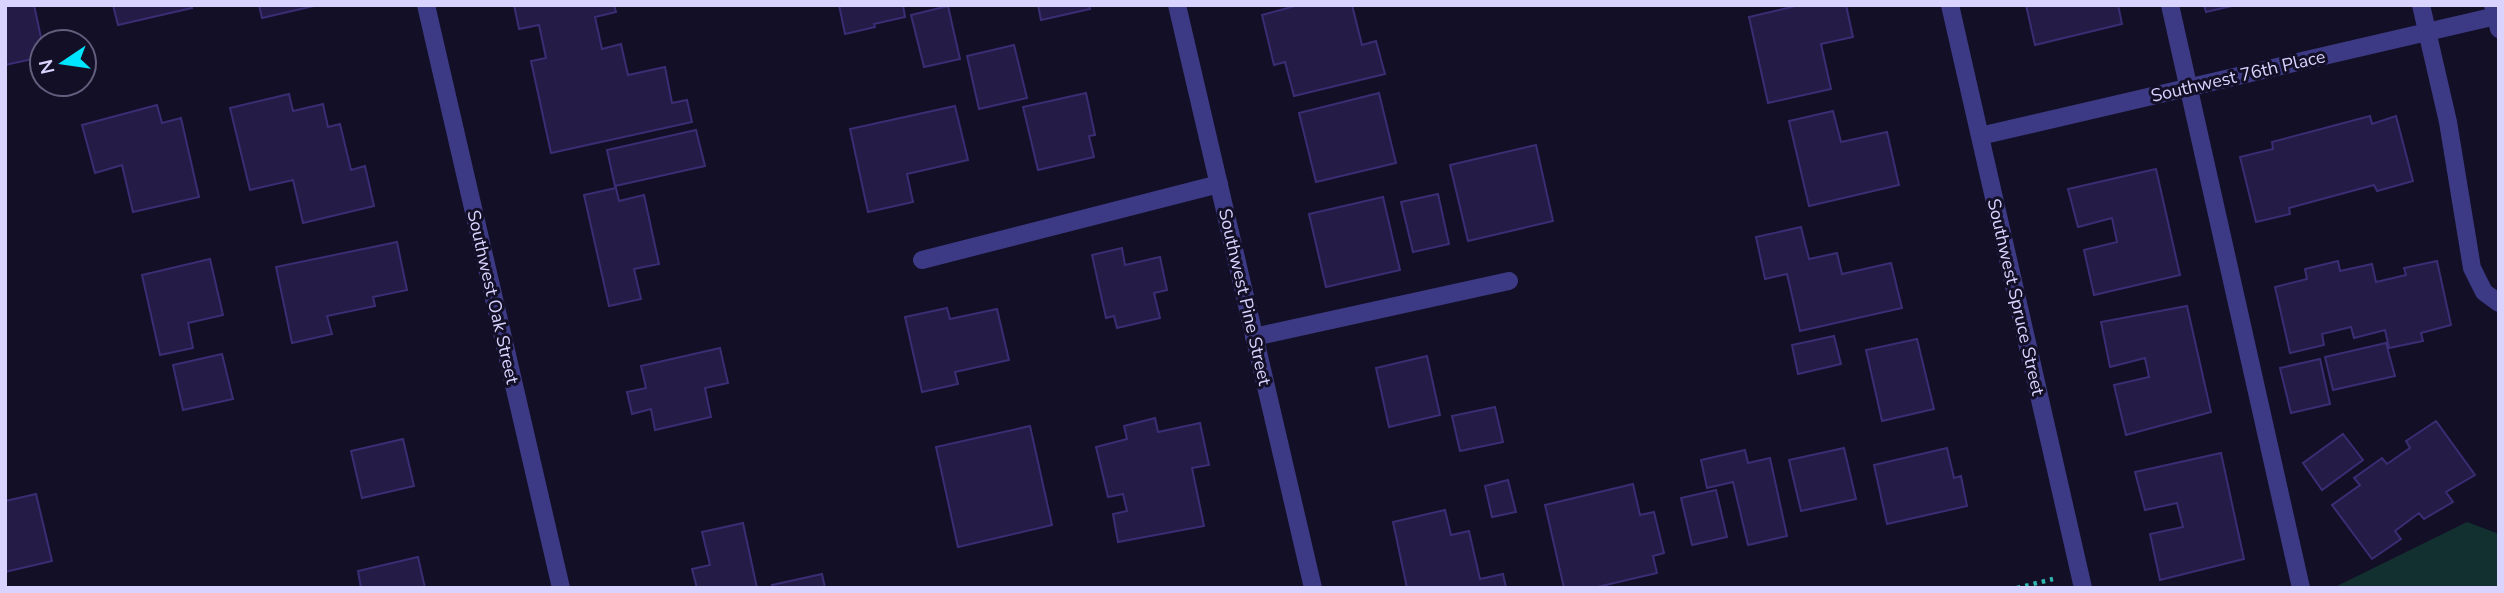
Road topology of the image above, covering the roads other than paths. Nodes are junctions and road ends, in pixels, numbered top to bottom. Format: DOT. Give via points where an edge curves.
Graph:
graph roads {
  1 [pos="426,5"];
  2 [pos="1177,5"];
  3 [pos="1950,5"];
  4 [pos="2170,5"];
  5 [pos="2421,5"];
  6 [pos="2496,17"];
  7 [pos="2427,33"];
  8 [pos="2189,88"];
  9 [pos="1980,136"];
  10 [pos="1219,184"];
  11 [pos="922,260"];
  12 [pos="1509,281"];
  13 [pos="2499,303"];
  14 [pos="1254,337"];
  15 [pos="2081,580"];
  16 [pos="2301,587"];
  17 [pos="561,588"];
  18 [pos="1313,588"];
  1 -- 17 [label="street, Southwest Oak Street"];
  2 -- 10 [label="street, Southwest Pine Street"];
  3 -- 9 [label="street, Southwest Spruce Street"];
  4 -- 8 [label="street"];
  5 -- 7 [label="street"];
  6 -- 7 [label="street, Southwest 76th Place"];
  7 -- 8 [label="street, Southwest 76th Place"];
  7 -- 13 [label="street" via="2448,122 2472,268 2484,292"];
  8 -- 9 [label="street, Southwest 76th Place"];
  8 -- 16 [label="street"];
  9 -- 15 [label="street, Southwest Spruce Street"];
  10 -- 11 [label="street"];
  10 -- 14 [label="street, Southwest Pine Street"];
  12 -- 14 [label="street"];
  14 -- 18 [label="street, Southwest Pine Street"];
}
